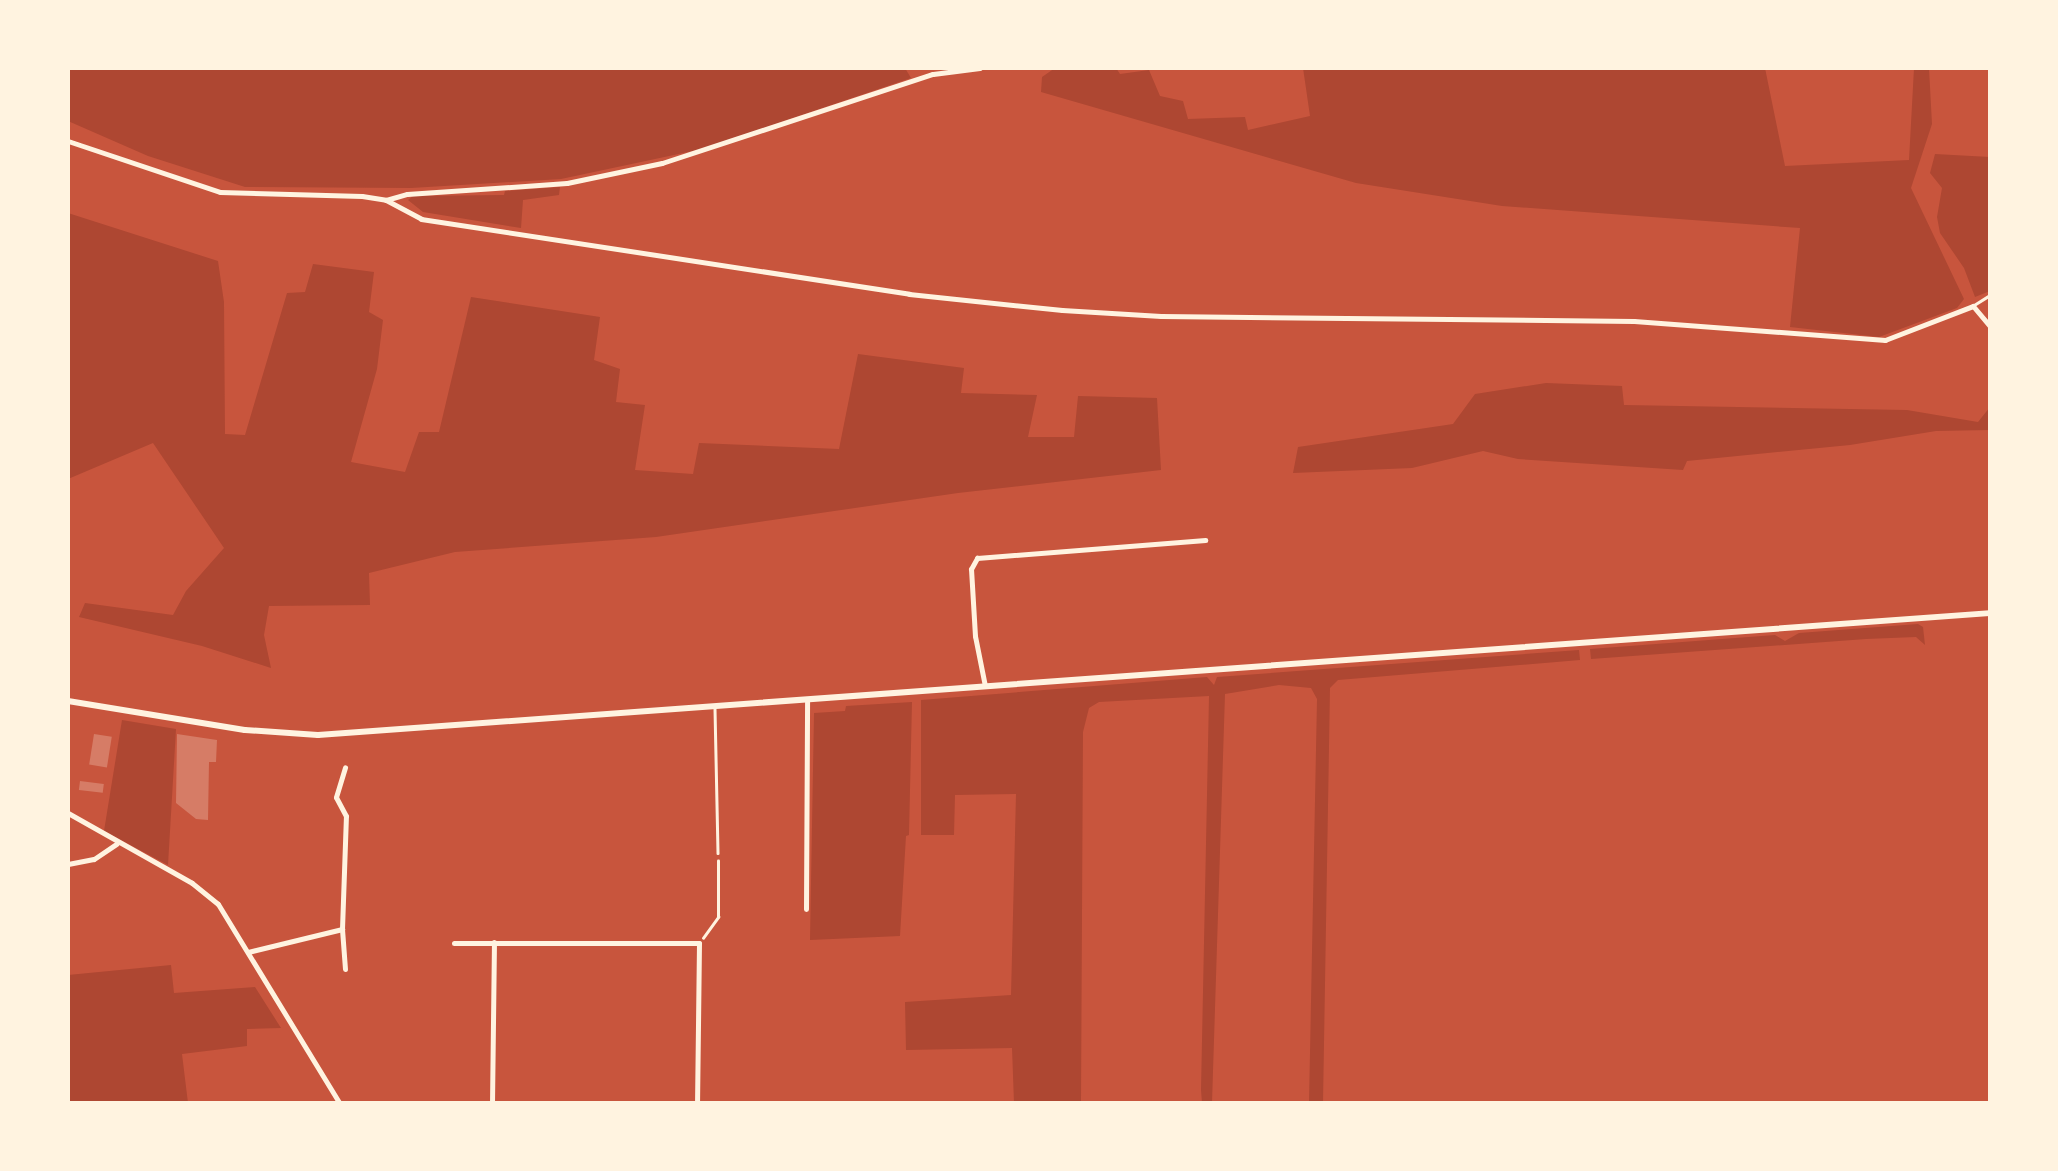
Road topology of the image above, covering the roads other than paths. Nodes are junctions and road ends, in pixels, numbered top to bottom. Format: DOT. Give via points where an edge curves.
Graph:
graph roads {
  1 [pos="980,68"];
  2 [pos="68,141"];
  3 [pos="386,200"];
  4 [pos="1990,296"];
  5 [pos="1973,306"];
  6 [pos="1990,326"];
  7 [pos="1205,540"];
  8 [pos="1990,613"];
  9 [pos="985,689"];
  10 [pos="68,701"];
  11 [pos="807,701"];
  12 [pos="715,708"];
  13 [pos="345,766"];
  14 [pos="68,813"];
  15 [pos="116,844"];
  16 [pos="718,853"];
  17 [pos="68,864"];
  18 [pos="806,909"];
  19 [pos="342,929"];
  20 [pos="494,942"];
  21 [pos="454,943"];
  22 [pos="248,952"];
  23 [pos="345,969"];
  24 [pos="340,1104"];
  25 [pos="492,1104"];
  26 [pos="697,1104"];
  1 -- 3 [label="street" via="915,80 662,163 567,182"];
  2 -- 3 [label="street" via="220,192"];
  3 -- 5 [label="street" via="422,218 909,294 1062,310 1634,321 1885,340"];
  4 -- 5 [label="lane"];
  5 -- 6 [label="street"];
  7 -- 9 [label="street" via="977,558 971,569 975,636"];
  8 -- 9 [label="main road"];
  9 -- 11 [label="main road"];
  10 -- 12 [label="main road" via="318,735"];
  11 -- 12 [label="main road"];
  11 -- 18 [label="street"];
  12 -- 16 [label="lane"];
  13 -- 19 [label="street" via="336,796 346,816"];
  14 -- 15 [label="street"];
  15 -- 17 [label="street" via="94,859"];
  15 -- 22 [label="street" via="192,884 226,916"];
  19 -- 22 [label="street"];
  19 -- 23 [label="street"];
  20 -- 21 [label="street"];
  20 -- 25 [label="street"];
  20 -- 26 [label="street" via="699,943"];
  22 -- 24 [label="street"];
}
